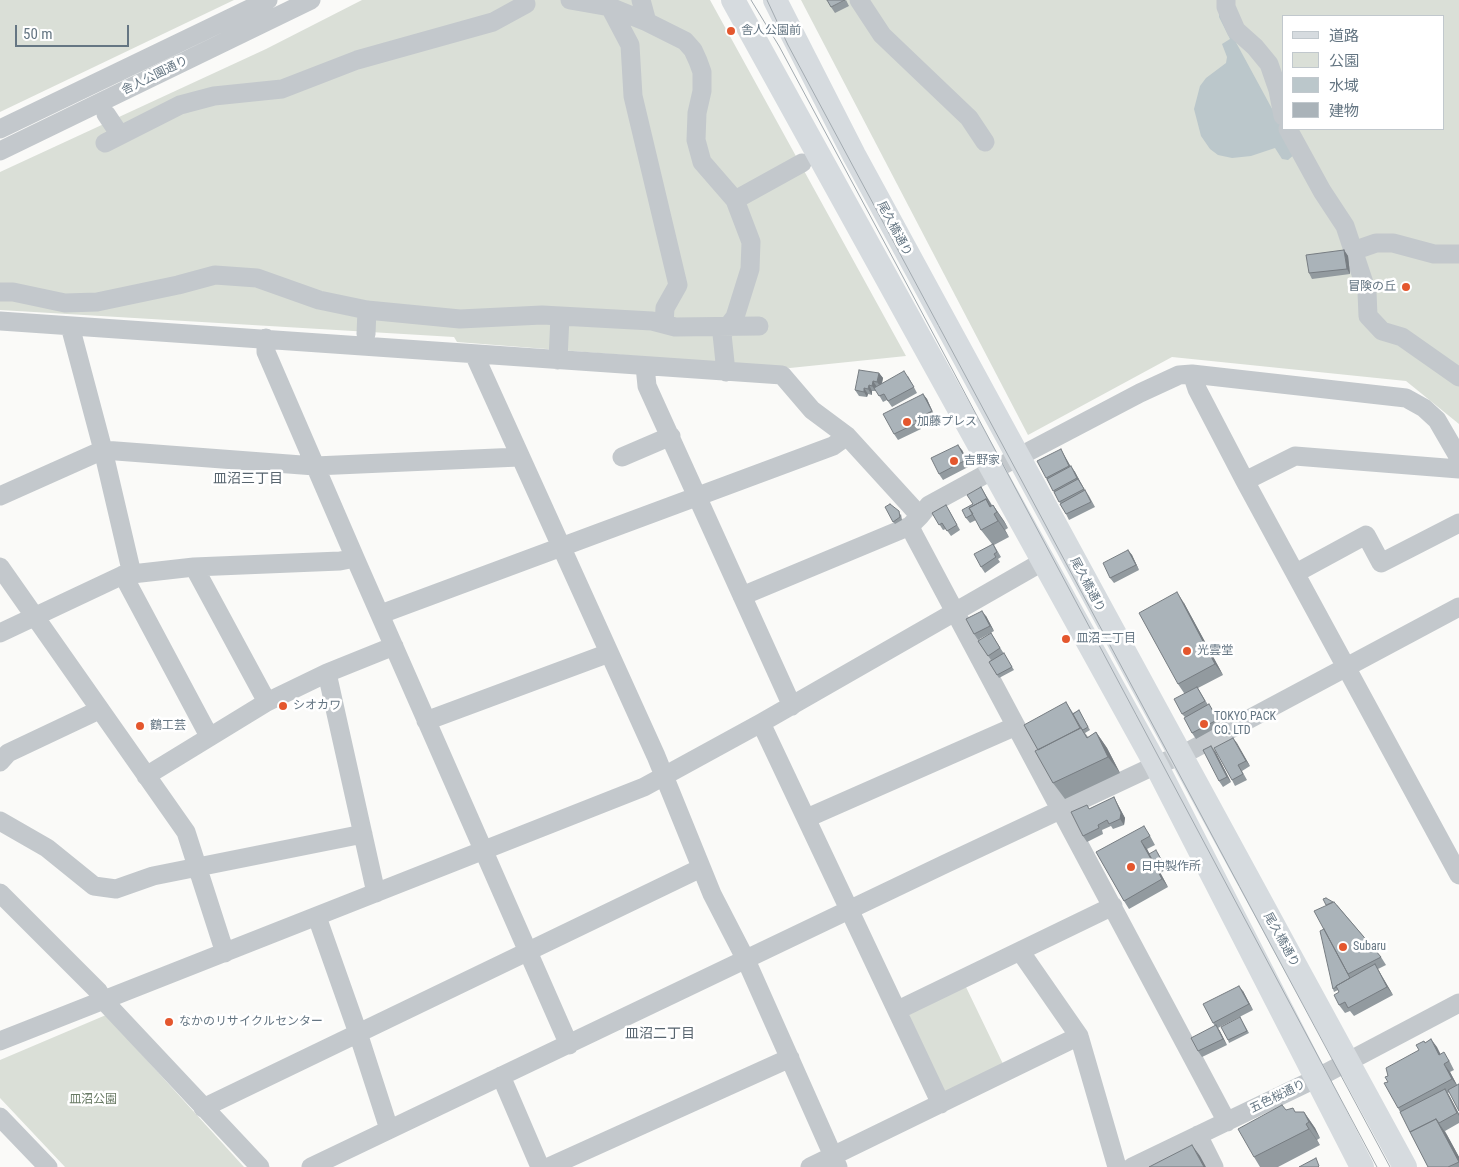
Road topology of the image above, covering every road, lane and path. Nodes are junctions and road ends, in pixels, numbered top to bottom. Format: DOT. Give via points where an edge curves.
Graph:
graph roads {
  1 [pos="268,0"];
  2 [pos="311,0"];
  3 [pos="570,0"];
  4 [pos="641,0"];
  5 [pos="733,0"];
  6 [pos="775,0"];
  7 [pos="859,0"];
  8 [pos="1226,0"];
  9 [pos="531,1"];
  10 [pos="610,7"];
  11 [pos="647,22"];
  12 [pos="1282,111"];
  13 [pos="106,114"];
  14 [pos="0,129"];
  15 [pos="1289,130"];
  16 [pos="985,142"];
  17 [pos="0,151"];
  18 [pos="802,163"];
  19 [pos="735,200"];
  20 [pos="1353,251"];
  21 [pos="1459,254"];
  22 [pos="0,292"];
  23 [pos="367,310"];
  24 [pos="71,315"];
  25 [pos="560,316"];
  26 [pos="0,321"];
  27 [pos="664,324"];
  28 [pos="728,326"];
  29 [pos="759,326"];
  30 [pos="366,334"];
  31 [pos="266,338"];
  32 [pos="474,354"];
  33 [pos="558,360"];
  34 [pos="645,366"];
  35 [pos="726,372"];
  36 [pos="1192,374"];
  37 [pos="1459,377"];
  38 [pos="671,436"];
  39 [pos="847,436"];
  40 [pos="103,450"];
  41 [pos="519,457"];
  42 [pos="622,457"];
  43 [pos="1018,457"];
  44 [pos="1459,458"];
  45 [pos="315,466"];
  46 [pos="1459,469"];
  47 [pos="994,470"];
  48 [pos="1246,481"];
  49 [pos="0,496"];
  50 [pos="698,496"];
  51 [pos="915,521"];
  52 [pos="1459,523"];
  53 [pos="561,548"];
  54 [pos="354,558"];
  55 [pos="1042,562"];
  56 [pos="0,567"];
  57 [pos="194,567"];
  58 [pos="1296,573"];
  59 [pos="128,575"];
  60 [pos="742,596"];
  61 [pos="1459,607"];
  62 [pos="954,612"];
  63 [pos="381,614"];
  64 [pos="35,616"];
  65 [pos="0,633"];
  66 [pos="394,646"];
  67 [pos="609,653"];
  68 [pos="1348,667"];
  69 [pos="327,673"];
  70 [pos="267,702"];
  71 [pos="792,706"];
  72 [pos="99,710"];
  73 [pos="426,721"];
  74 [pos="761,723"];
  75 [pos="1016,726"];
  76 [pos="209,736"];
  77 [pos="1180,756"];
  78 [pos="0,762"];
  79 [pos="1156,765"];
  80 [pos="146,776"];
  81 [pos="664,776"];
  82 [pos="1061,810"];
  83 [pos="807,818"];
  84 [pos="0,821"];
  85 [pos="363,834"];
  86 [pos="482,850"];
  87 [pos="197,867"];
  88 [pos="702,868"];
  89 [pos="1459,875"];
  90 [pos="0,893"];
  91 [pos="376,893"];
  92 [pos="1113,906"];
  93 [pos="850,910"];
  94 [pos="317,917"];
  95 [pos="527,951"];
  96 [pos="1020,951"];
  97 [pos="225,953"];
  98 [pos="746,960"];
  99 [pos="104,1001"];
  100 [pos="1459,1003"];
  101 [pos="898,1010"];
  102 [pos="358,1033"];
  103 [pos="1080,1036"];
  104 [pos="0,1041"];
  105 [pos="569,1045"];
  106 [pos="790,1058"];
  107 [pos="1349,1062"];
  108 [pos="501,1076"];
  109 [pos="1315,1079"];
  110 [pos="941,1104"];
  111 [pos="203,1108"];
  112 [pos="0,1117"];
  113 [pos="1227,1122"];
  114 [pos="389,1129"];
  115 [pos="1198,1135"];
  116 [pos="836,1162"];
  117 [pos="48,1167"];
  118 [pos="260,1167"];
  119 [pos="311,1167"];
  120 [pos="540,1167"];
  121 [pos="549,1167"];
  122 [pos="810,1167"];
  123 [pos="1117,1167"];
  124 [pos="1132,1167"];
  125 [pos="1214,1167"];
  126 [pos="1362,1167"];
  127 [pos="1405,1167"];
  1 -- 14 [label="street, 舎人公園通り"];
  2 -- 17 [label="street, 舎人公園通り"];
  3 -- 10 [label="street"];
  4 -- 11 [label="street"];
  5 -- 47 [label="main road"];
  6 -- 43 [label="main road, 尾久橋通り" via="854,155"];
  7 -- 16 [label="street" via="882,35 969,118"];
  8 -- 12 [label="street" via="1236,30 1268,64"];
  9 -- 13 [label="street" via="493,22 357,60 282,89 214,96 180,105 112,139"];
  10 -- 11 [label="street"];
  10 -- 27 [label="street" via="630,45 633,96 678,284 665,308"];
  11 -- 19 [label="street" via="685,41 693,50 702,72 696,140 702,162"];
  15 -- 20 [label="street" via="1345,226"];
  18 -- 19 [label="street"];
  19 -- 28 [label="street" via="751,242 750,269 735,317"];
  20 -- 21 [label="street" via="1376,243 1393,243 1434,254"];
  20 -- 37 [label="street" via="1366,292 1368,316 1382,331 1402,337"];
  22 -- 24 [label="street" via="13,292"];
  23 -- 24 [label="street" via="319,300 257,278 215,275 96,302"];
  23 -- 25 [label="street" via="460,319"];
  23 -- 30 [label="street"];
  24 -- 26 [label="street"];
  24 -- 31 [label="street"];
  24 -- 40 [label="street"];
  25 -- 27 [label="street"];
  25 -- 33 [label="street"];
  27 -- 28 [label="street" via="675,327"];
  28 -- 29 [label="street"];
  28 -- 35 [label="street" via="722,334"];
  31 -- 32 [label="street"];
  31 -- 45 [label="street" via="266,352"];
  32 -- 33 [label="street"];
  32 -- 41 [label="street"];
  33 -- 34 [label="street"];
  34 -- 35 [label="street"];
  34 -- 38 [label="street" via="647,386"];
  35 -- 39 [label="street" via="782,375 812,410"];
  36 -- 43 [label="street" via="1179,375 1140,393"];
  36 -- 44 [label="street" via="1406,398 1437,420"];
  36 -- 48 [label="street"];
  38 -- 42 [label="street"];
  38 -- 50 [label="street"];
  39 -- 50 [label="street" via="833,446"];
  39 -- 51 [label="street"];
  40 -- 45 [label="street"];
  40 -- 49 [label="street"];
  40 -- 59 [label="street"];
  41 -- 45 [label="street"];
  41 -- 53 [label="street"];
  43 -- 47 [label="street"];
  43 -- 77 [label="main road, 尾久橋通り"];
  45 -- 54 [label="street"];
  46 -- 48 [label="street" via="1295,456"];
  47 -- 51 [label="street" via="928,505"];
  47 -- 55 [label="main road"];
  48 -- 58 [label="street"];
  50 -- 53 [label="street"];
  50 -- 60 [label="street"];
  51 -- 60 [label="street"];
  51 -- 62 [label="street"];
  52 -- 58 [label="street" via="1381,563 1366,535"];
  53 -- 63 [label="street"];
  53 -- 67 [label="street"];
  54 -- 57 [label="street"];
  54 -- 63 [label="street"];
  55 -- 62 [label="street"];
  55 -- 79 [label="main road"];
  56 -- 64 [label="street"];
  57 -- 59 [label="street"];
  57 -- 70 [label="street"];
  58 -- 68 [label="street"];
  59 -- 64 [label="street"];
  59 -- 76 [label="street"];
  60 -- 71 [label="street"];
  61 -- 68 [label="street"];
  62 -- 71 [label="street"];
  62 -- 75 [label="street"];
  63 -- 66 [label="street"];
  64 -- 65 [label="street"];
  64 -- 72 [label="street"];
  66 -- 69 [label="street"];
  66 -- 73 [label="street"];
  67 -- 73 [label="street"];
  67 -- 81 [label="street"];
  68 -- 77 [label="street"];
  68 -- 89 [label="street"];
  69 -- 70 [label="street"];
  69 -- 85 [label="street"];
  70 -- 76 [label="street"];
  71 -- 74 [label="street"];
  72 -- 78 [label="street" via="8,753"];
  72 -- 80 [label="street"];
  73 -- 86 [label="street"];
  74 -- 81 [label="street"];
  74 -- 83 [label="street"];
  75 -- 82 [label="street"];
  75 -- 83 [label="street"];
  76 -- 80 [label="street"];
  77 -- 79 [label="street"];
  77 -- 107 [label="main road, 尾久橋通り"];
  79 -- 82 [label="street"];
  79 -- 109 [label="main road"];
  80 -- 87 [label="street" via="186,832"];
  81 -- 86 [label="street" via="644,787"];
  81 -- 88 [label="street"];
  82 -- 92 [label="street"];
  82 -- 93 [label="street"];
  83 -- 93 [label="street"];
  84 -- 87 [label="street" via="47,848 94,886 116,889 153,876"];
  85 -- 87 [label="street"];
  85 -- 91 [label="street"];
  86 -- 91 [label="street"];
  86 -- 95 [label="street"];
  87 -- 97 [label="street"];
  88 -- 95 [label="street"];
  88 -- 98 [label="street"];
  90 -- 99 [label="street" via="98,991"];
  91 -- 94 [label="street"];
  92 -- 96 [label="street"];
  92 -- 113 [label="street"];
  93 -- 98 [label="street"];
  93 -- 101 [label="street"];
  94 -- 97 [label="street"];
  94 -- 102 [label="street"];
  95 -- 102 [label="street"];
  95 -- 105 [label="street"];
  96 -- 101 [label="street"];
  96 -- 103 [label="street"];
  97 -- 99 [label="street"];
  98 -- 105 [label="street"];
  98 -- 106 [label="street"];
  99 -- 104 [label="street"];
  99 -- 111 [label="street"];
  100 -- 107 [label="street, 五色桜通り"];
  101 -- 110 [label="street"];
  102 -- 111 [label="street"];
  102 -- 114 [label="street"];
  103 -- 110 [label="street"];
  103 -- 123 [label="street"];
  105 -- 108 [label="street"];
  106 -- 116 [label="street"];
  106 -- 121 [label="street"];
  107 -- 109 [label="street, 五色桜通り"];
  107 -- 127 [label="main road, 尾久橋通り"];
  108 -- 114 [label="street"];
  108 -- 120 [label="street"];
  109 -- 113 [label="street, 五色桜通り"];
  109 -- 126 [label="main road"];
  110 -- 116 [label="street"];
  111 -- 118 [label="street"];
  112 -- 117 [label="street"];
  113 -- 115 [label="street, 五色桜通り"];
  114 -- 119 [label="street"];
  115 -- 124 [label="street, 五色桜通り"];
  115 -- 125 [label="street"];
  116 -- 122 [label="street"];
}
